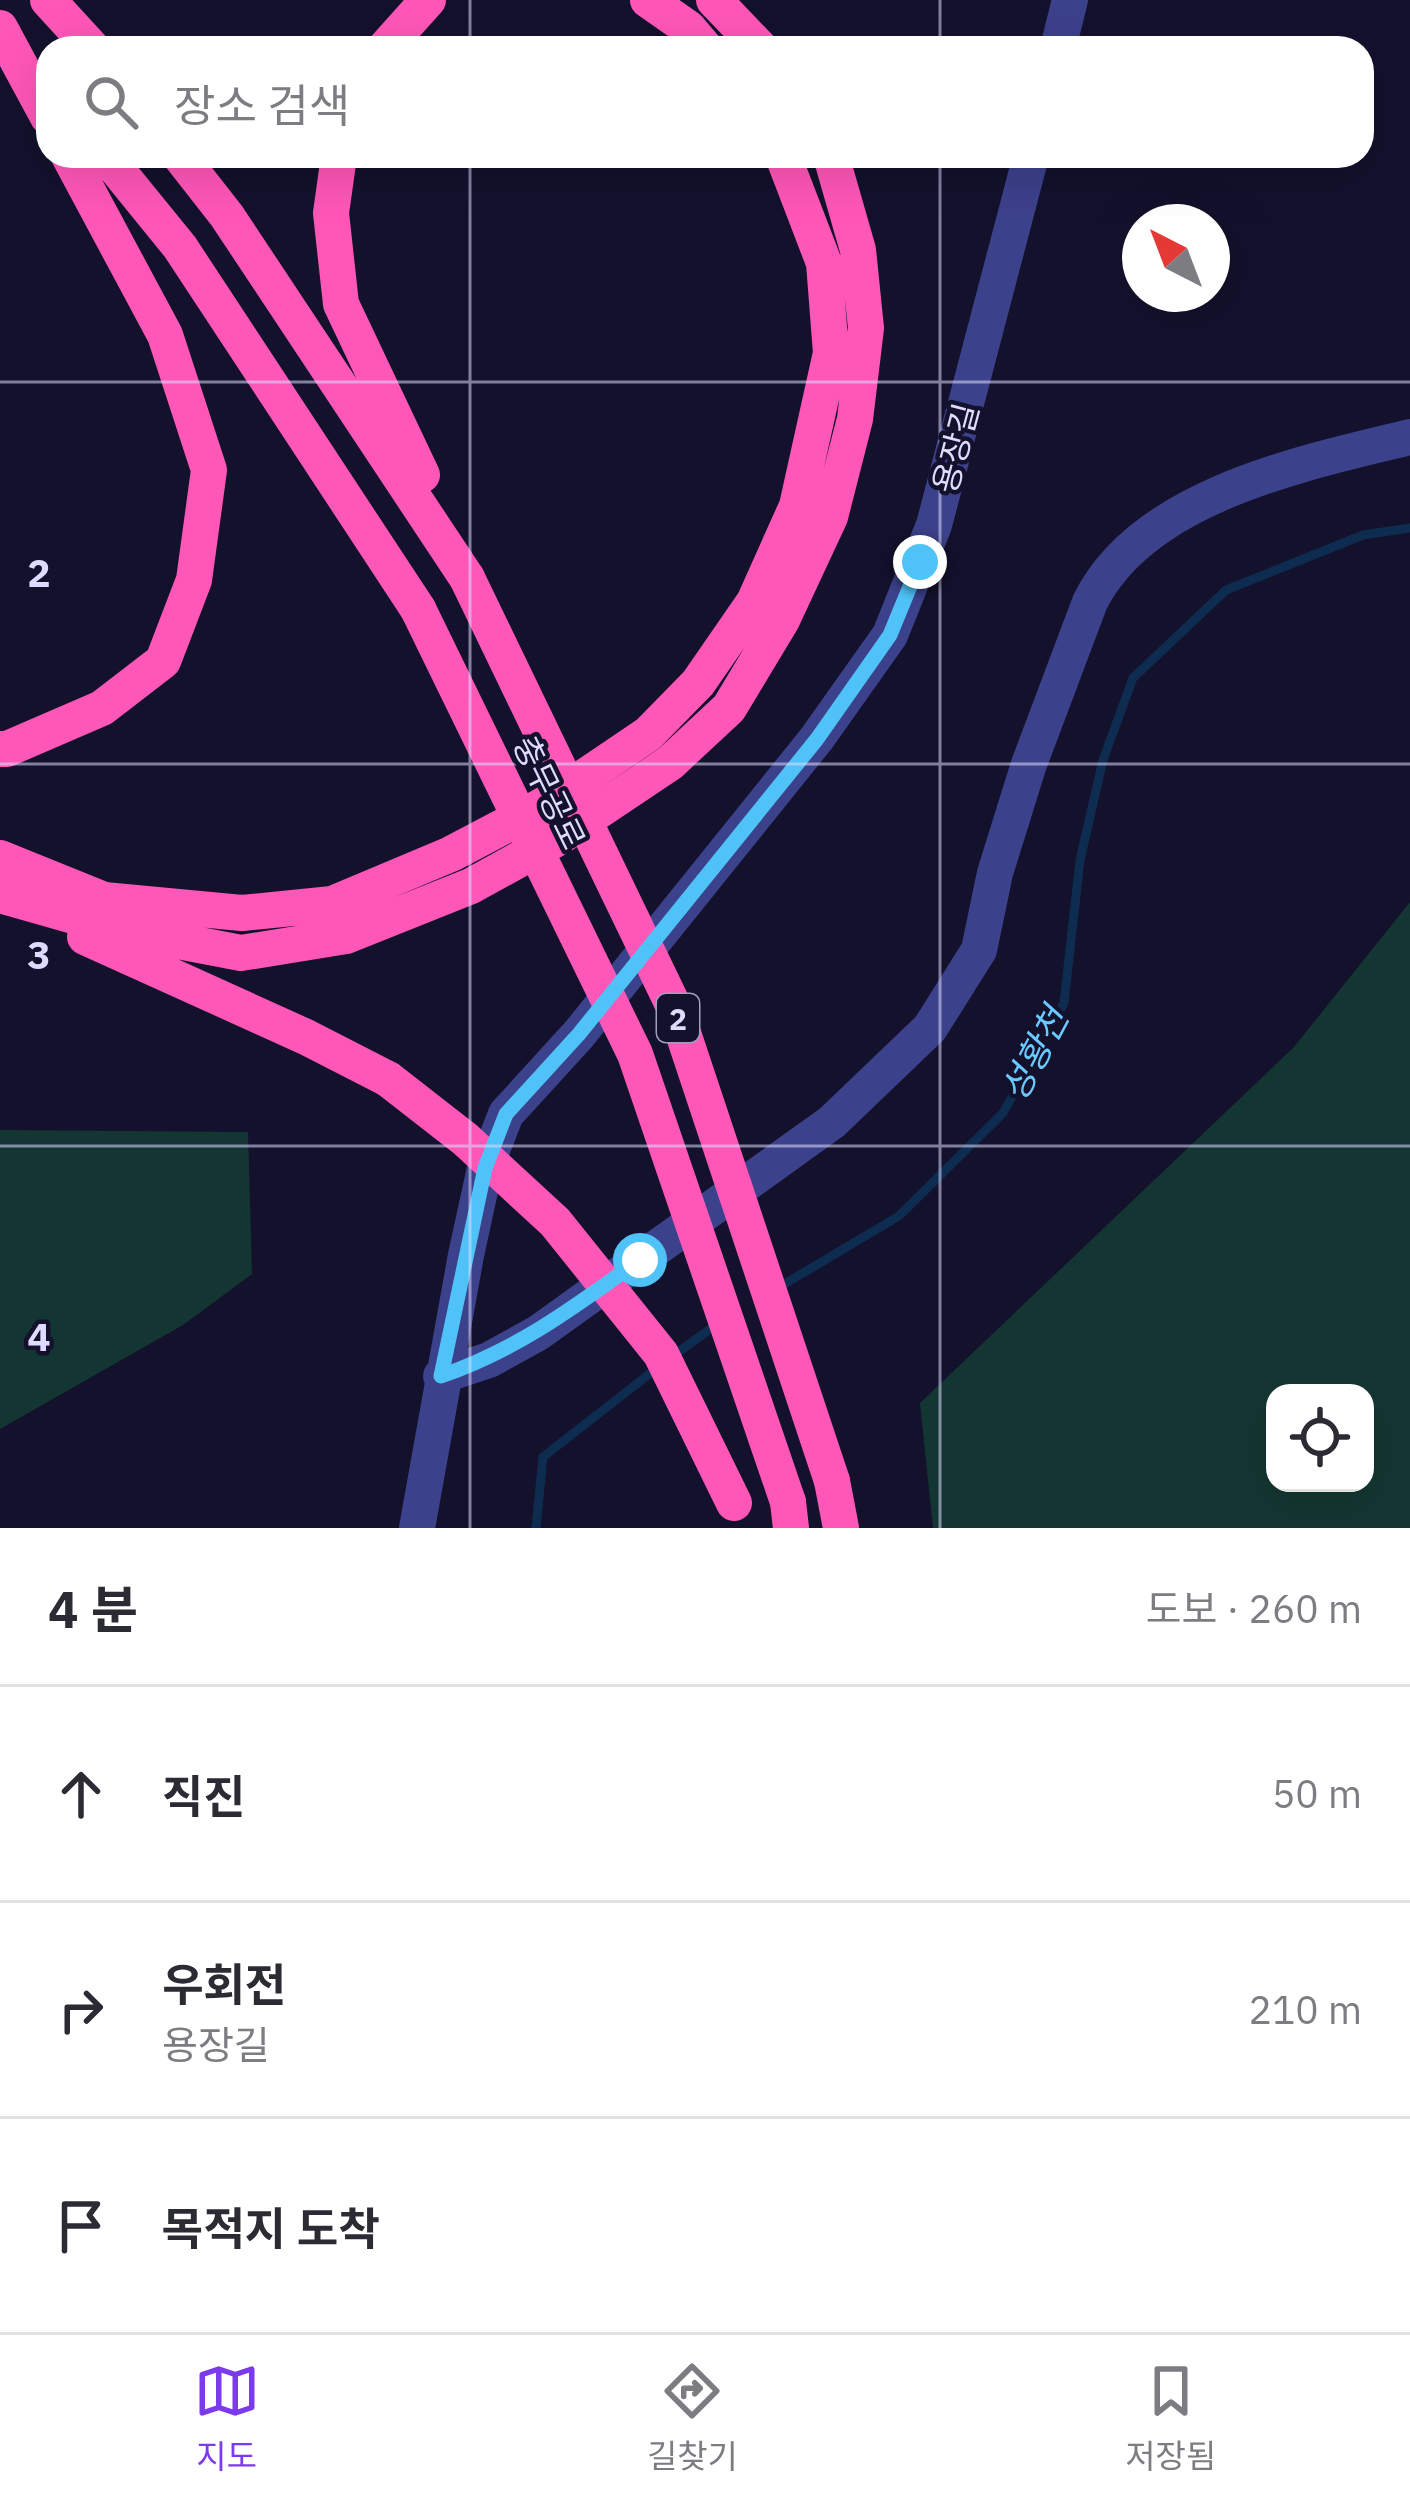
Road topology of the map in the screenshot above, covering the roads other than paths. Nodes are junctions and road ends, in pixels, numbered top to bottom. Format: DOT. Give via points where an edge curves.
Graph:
graph roads {
  1 [pos="48,0"];
  2 [pos="428,0"];
  3 [pos="648,0"];
  4 [pos="714,0"];
  5 [pos="1070,0"];
  6 [pos="0,27"];
  7 [pos="81,36"];
  8 [pos="396,36"];
  9 [pos="695,36"];
  10 [pos="748,36"];
  11 [pos="1061,36"];
  12 [pos="36,70"];
  13 [pos="36,94"];
  14 [pos="75,168"];
  15 [pos="116,168"];
  16 [pos="189,168"];
  17 [pos="338,168"];
  18 [pos="788,168"];
  19 [pos="834,168"];
  20 [pos="1027,168"];
  21 [pos="1410,437"];
  22 [pos="441,536"];
  23 [pos="0,749"];
  24 [pos="0,858"];
  25 [pos="0,897"];
  26 [pos="441,1376"];
  27 [pos="740,1515"];
  28 [pos="789,1515"];
  29 [pos="417,1528"];
  30 [pos="841,1528"];
  1 -- 7 [label="highway"];
  2 -- 8 [label="highway"];
  3 -- 9 [label="highway"];
  4 -- 10 [label="highway"];
  5 -- 11 [label="street"];
  6 -- 12 [label="highway"];
  6 -- 13 [label="highway"];
  14 -- 23 [label="highway" via="165,335 209,470 194,580 163,661 101,708"];
  15 -- 28 [label="highway, 충무공로 / 2, bridge" via="180,247 418,609 635,1054"];
  16 -- 22 [label="highway, 충무공로 / 2"];
  17 -- 22 [label="highway" via="332,213 341,304 423,479"];
  18 -- 24 [label="highway" via="824,263 831,353 797,506 754,602 698,683 648,734 541,806 332,904 242,913 104,900"];
  19 -- 25 [label="highway" via="858,250 866,328 855,419 830,517 729,708 670,764 470,886 346,936 241,953"];
  20 -- 26 [label="street, 용장길" via="934,526 890,635 817,739 506,1114 485,1168"];
  21 -- 26 [label="street" via="1266,473 1122,557 1090,602 1029,764 979,950 930,1028 832,1122 593,1294 489,1360"];
  22 -- 30 [label="highway, 충무공로 / 2, bridge" via="675,1010"];
  25 -- 27 [label="highway, bridge" via="388,1078 465,1139 555,1222 661,1354"];
  26 -- 29 [label="street, 용장길"];
}
